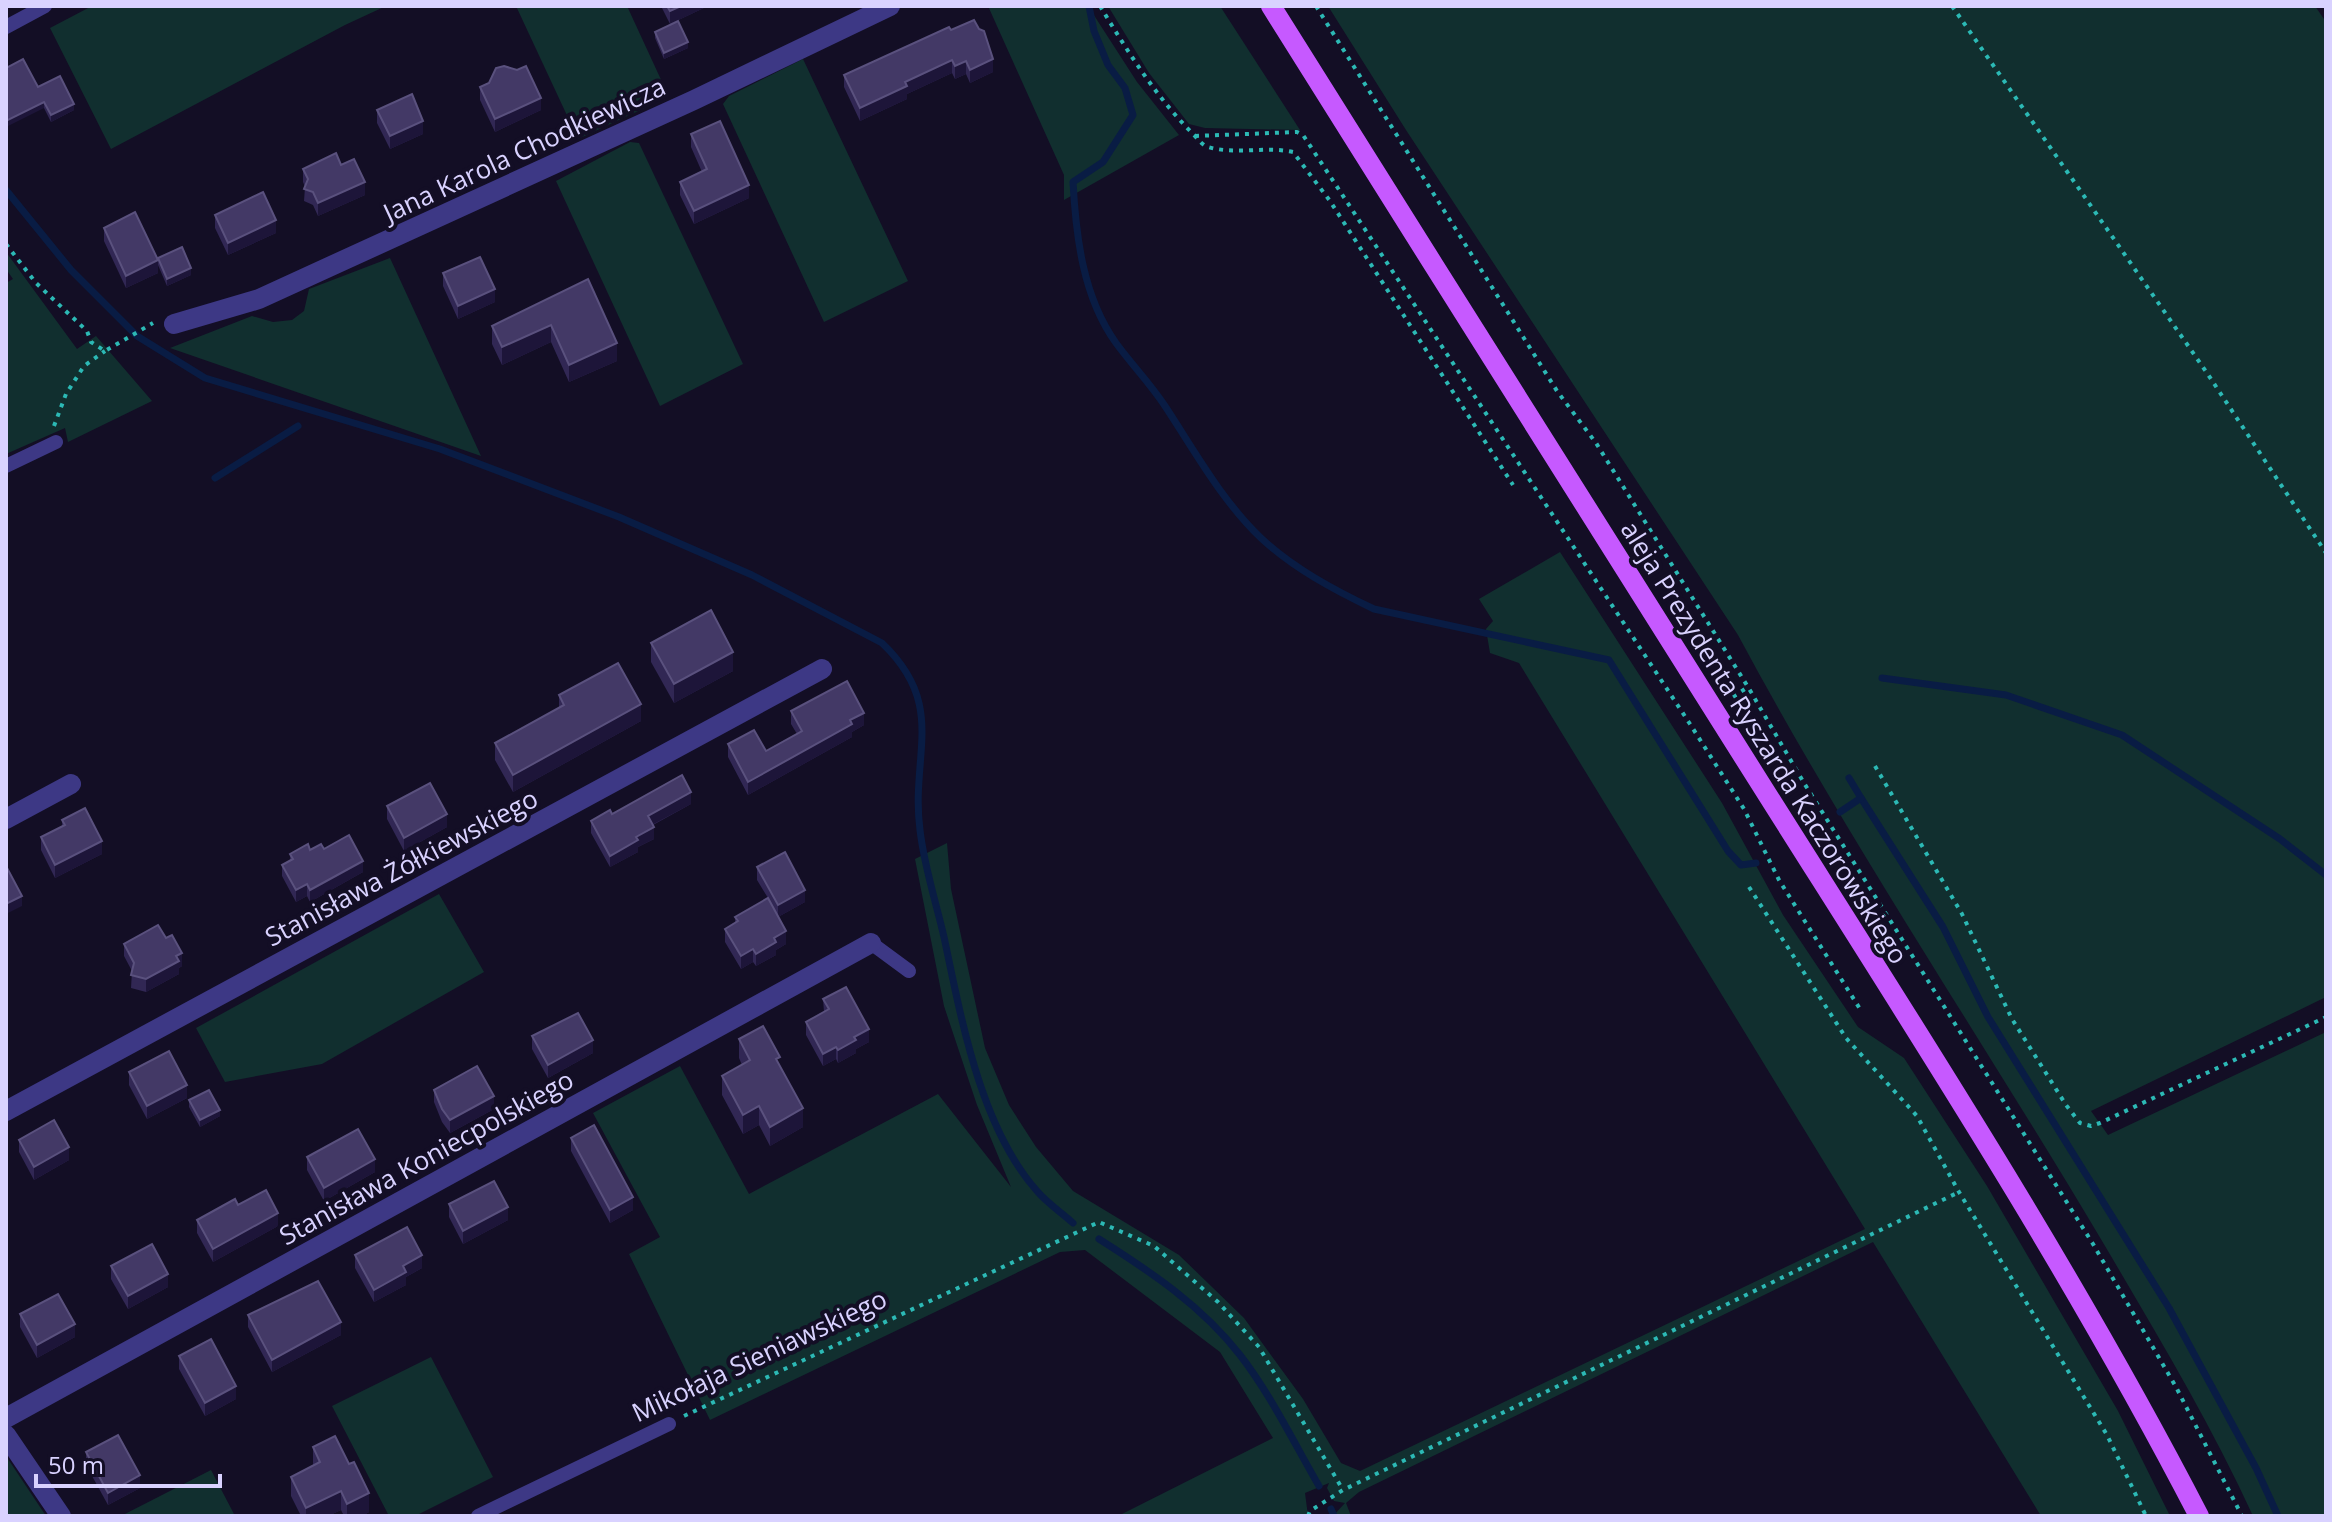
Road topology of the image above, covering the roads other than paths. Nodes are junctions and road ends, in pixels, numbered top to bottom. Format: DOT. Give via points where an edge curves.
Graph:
graph roads {
  1 [pos="45,6"];
  2 [pos="890,6"];
  3 [pos="1271,6"];
  4 [pos="6,27"];
  5 [pos="174,324"];
  6 [pos="56,442"];
  7 [pos="6,466"];
  8 [pos="822,669"];
  9 [pos="71,784"];
  10 [pos="6,819"];
  11 [pos="871,943"];
  12 [pos="909,971"];
  13 [pos="6,1111"];
  14 [pos="6,1418"];
  15 [pos="669,1424"];
  16 [pos="6,1435"];
  17 [pos="61,1516"];
  18 [pos="478,1516"];
  19 [pos="2199,1516"];
  1 -- 4 [label="lane"];
  2 -- 5 [label="street, Jana Karola Chodkiewicza" via="259,299"];
  3 -- 19 [label="main road, aleja Prezydenta Ryszarda Kaczorowskiego" via="1989,1148 2131,1386"];
  6 -- 7 [label="lane"];
  8 -- 13 [label="street, Stanisława Żółkiewskiego"];
  9 -- 10 [label="street"];
  11 -- 12 [label="lane"];
  11 -- 14 [label="street, Stanisława Koniecpolskiego"];
  15 -- 18 [label="lane, Mikołaja Sieniawskiego"];
  16 -- 17 [label="street"];
}
